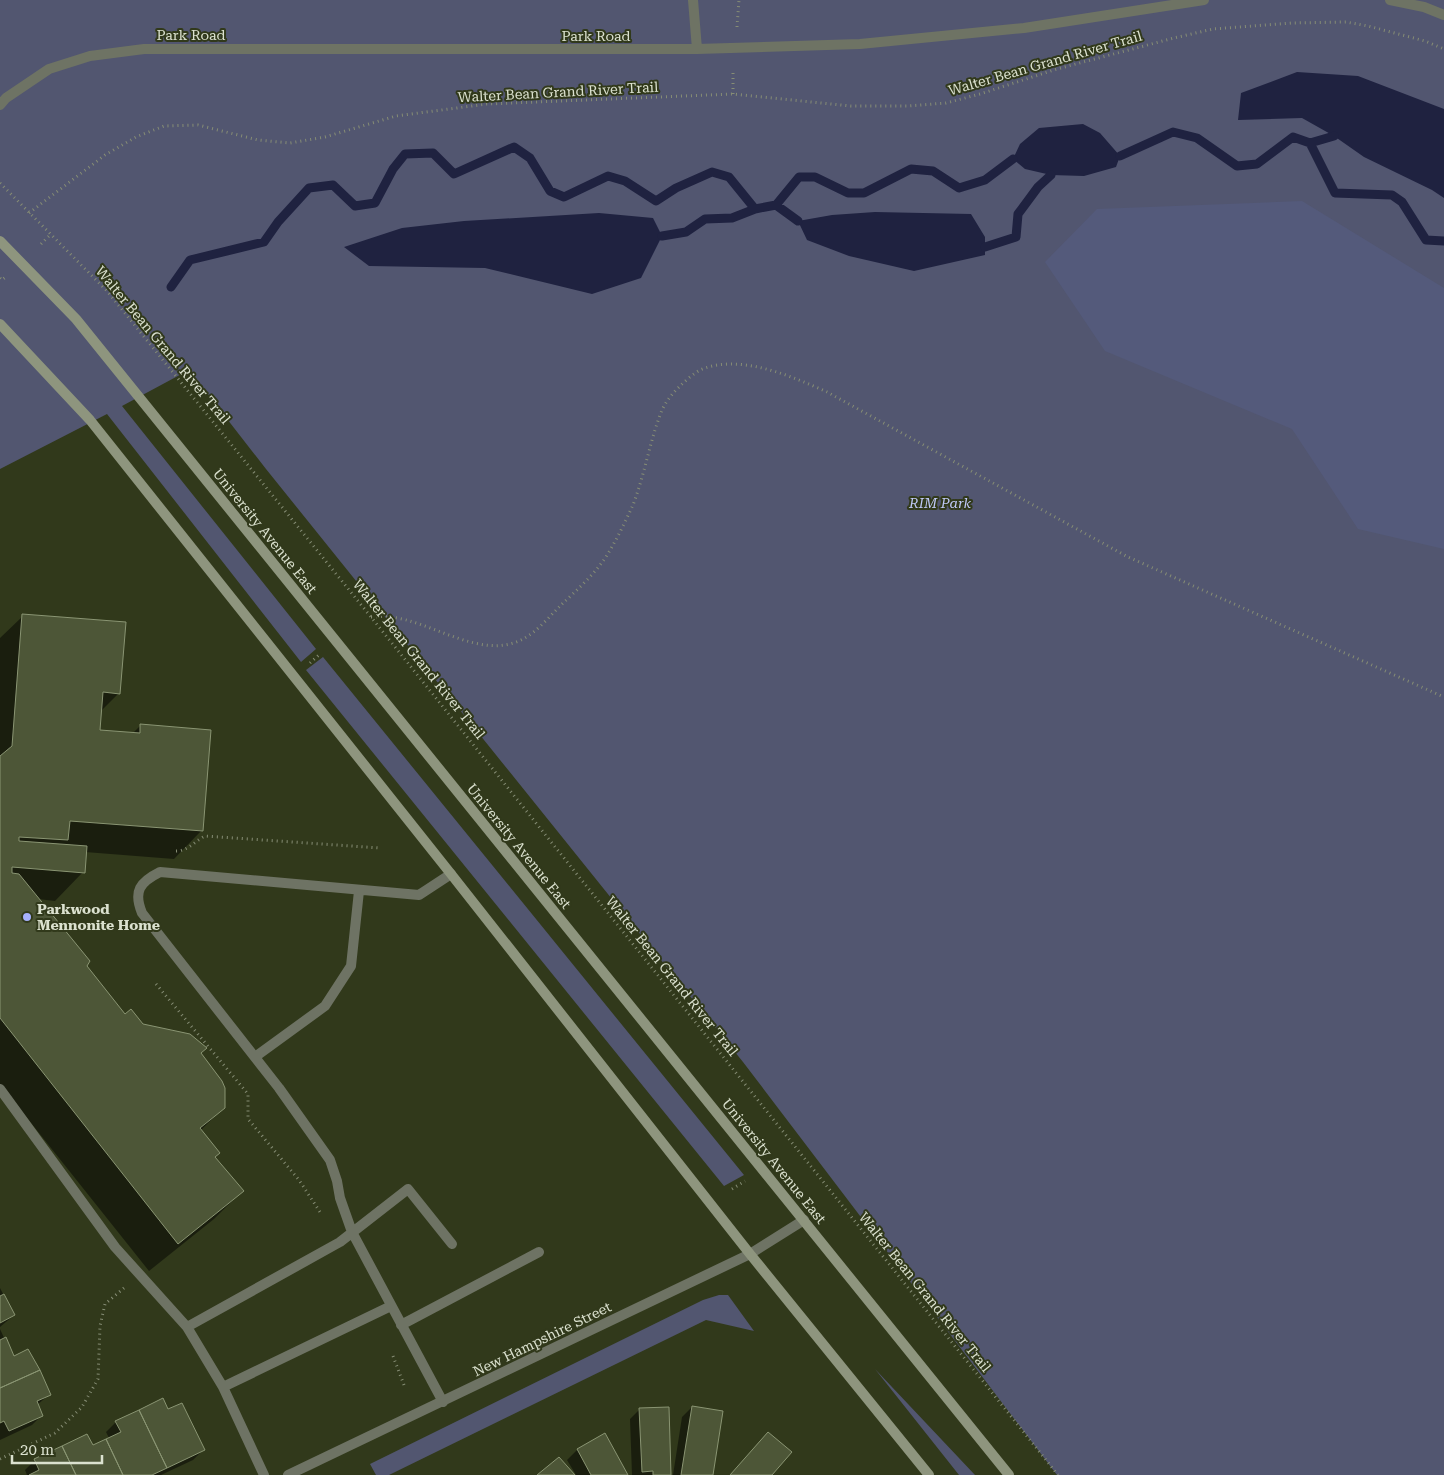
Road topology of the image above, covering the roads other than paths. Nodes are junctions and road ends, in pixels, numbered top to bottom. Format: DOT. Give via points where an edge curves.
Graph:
graph roads {
  1 [pos="693,0"];
  2 [pos="1204,0"];
  3 [pos="1390,0"];
  4 [pos="1444,15"];
  5 [pos="696,49"];
  6 [pos="0,105"];
  7 [pos="0,241"];
  8 [pos="0,324"];
  9 [pos="451,874"];
  10 [pos="359,891"];
  11 [pos="255,1057"];
  12 [pos="0,1088"];
  13 [pos="804,1220"];
  14 [pos="352,1232"];
  15 [pos="452,1244"];
  16 [pos="540,1252"];
  17 [pos="750,1254"];
  18 [pos="392,1306"];
  19 [pos="401,1325"];
  20 [pos="187,1327"];
  21 [pos="223,1387"];
  22 [pos="443,1402"];
  23 [pos="264,1475"];
  24 [pos="288,1475"];
  25 [pos="929,1475"];
  26 [pos="1009,1475"];
  1 -- 5 [label="street"];
  2 -- 5 [label="street, Park Road" via="1024,28 870,44"];
  3 -- 4 [label="street"];
  5 -- 6 [label="street, Park Road" via="144,49 90,56 49,69"];
  7 -- 13 [label="main road, University Avenue East" via="76,319"];
  8 -- 9 [label="main road" via="90,420"];
  9 -- 10 [label="street" via="419,895"];
  9 -- 17 [label="main road"];
  10 -- 11 [label="street" via="351,966 325,1006"];
  10 -- 11 [label="street" via="160,872 139,888 138,903 142,913"];
  11 -- 14 [label="street" via="330,1160"];
  12 -- 20 [label="street" via="115,1247"];
  13 -- 17 [label="street, New Hampshire Street"];
  13 -- 26 [label="main road, University Avenue East"];
  14 -- 15 [label="street" via="408,1189"];
  14 -- 18 [label="street"];
  14 -- 20 [label="street" via="340,1242"];
  16 -- 19 [label="street"];
  17 -- 22 [label="street, New Hampshire Street"];
  17 -- 25 [label="main road"];
  18 -- 19 [label="street"];
  18 -- 21 [label="street"];
  19 -- 22 [label="street"];
  20 -- 21 [label="street"];
  21 -- 23 [label="street"];
  22 -- 24 [label="street, New Hampshire Street"];
}
